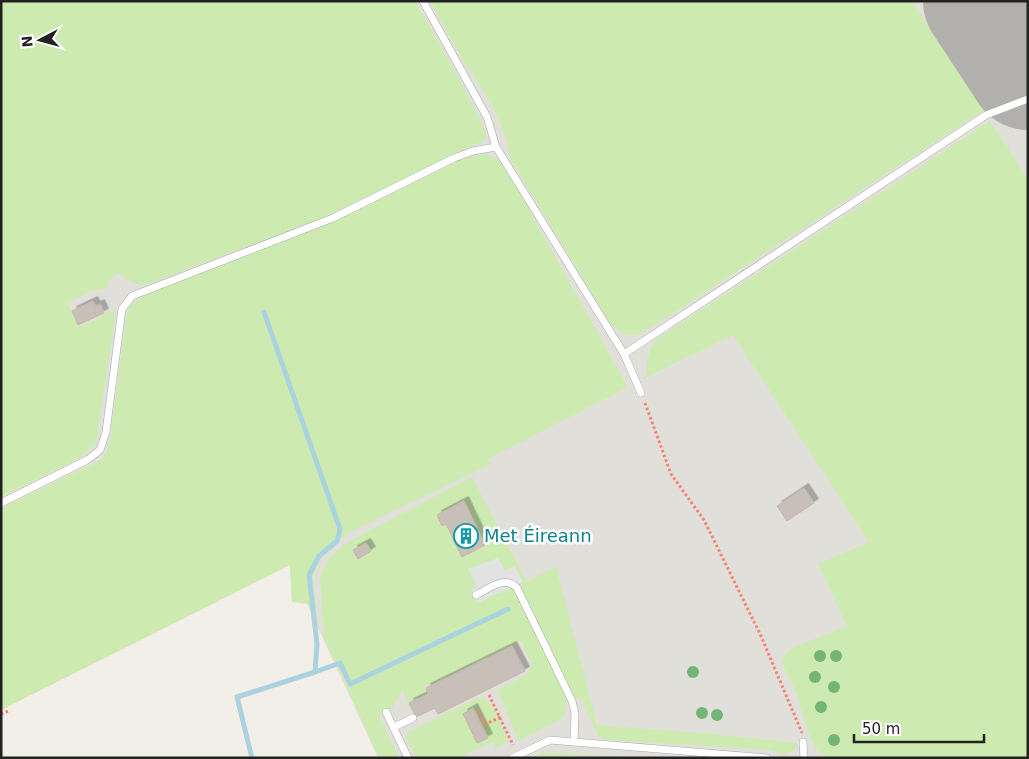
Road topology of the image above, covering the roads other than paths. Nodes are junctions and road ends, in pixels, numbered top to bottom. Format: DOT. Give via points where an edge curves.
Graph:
graph roads {
  1 [pos="423,1"];
  2 [pos="1028,99"];
  3 [pos="496,147"];
  4 [pos="624,354"];
  5 [pos="641,393"];
  6 [pos="1,503"];
  7 [pos="476,595"];
  8 [pos="386,712"];
  9 [pos="413,718"];
  10 [pos="394,727"];
  11 [pos="574,742"];
  12 [pos="803,742"];
  13 [pos="408,758"];
  14 [pos="512,758"];
  15 [pos="767,758"];
  16 [pos="804,758"];
  1 -- 3 [label="lane" via="488,117"];
  2 -- 4 [label="lane" via="986,115"];
  3 -- 4 [label="lane"];
  3 -- 6 [label="lane" via="473,150 333,218 132,296 124,303 121,314 106,432 100,450 87,460"];
  4 -- 5 [label="lane"];
  7 -- 11 [label="lane" via="504,582 517,588 572,701"];
  8 -- 10 [label="lane"];
  9 -- 10 [label="lane"];
  10 -- 13 [label="lane"];
  11 -- 14 [label="lane" via="550,740"];
  11 -- 15 [label="lane"];
  12 -- 16 [label="lane"];
}
